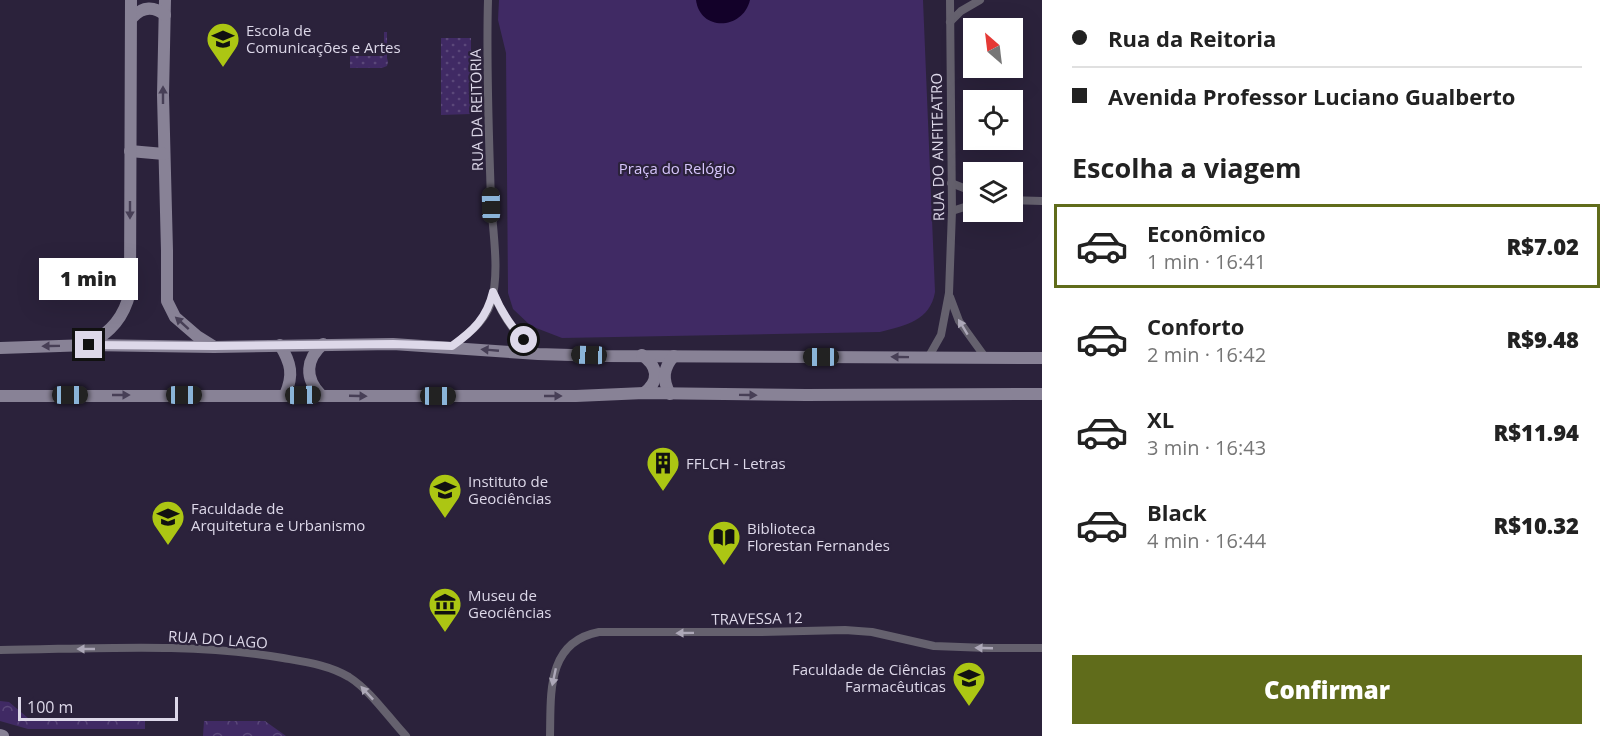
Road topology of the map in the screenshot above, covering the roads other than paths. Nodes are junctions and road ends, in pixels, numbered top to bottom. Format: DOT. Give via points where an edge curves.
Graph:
graph roads {
  1 [pos="131,0"];
  2 [pos="165,0"];
  3 [pos="488,0"];
  4 [pos="950,0"];
  5 [pos="980,0"];
  6 [pos="165,15"];
  7 [pos="133,16"];
  8 [pos="950,22"];
  9 [pos="129,151"];
  10 [pos="164,154"];
  11 [pos="951,183"];
  12 [pos="963,188"];
  13 [pos="1023,200"];
  14 [pos="1042,201"];
  15 [pos="963,208"];
  16 [pos="952,211"];
  17 [pos="493,292"];
  18 [pos="949,293"];
  19 [pos="323,344"];
  20 [pos="89,345"];
  21 [pos="280,345"];
  22 [pos="214,346"];
  23 [pos="452,346"];
  24 [pos="0,348"];
  25 [pos="538,354"];
  26 [pos="642,355"];
  27 [pos="674,356"];
  28 [pos="986,357"];
  29 [pos="928,358"];
  30 [pos="1042,358"];
  31 [pos="644,393"];
  32 [pos="670,394"];
  33 [pos="1042,394"];
  34 [pos="285,395"];
  35 [pos="321,395"];
  36 [pos="0,396"];
  37 [pos="1042,648"];
  38 [pos="0,650"];
  39 [pos="406,736"];
  40 [pos="550,736"];
  1 -- 7 [label="street"];
  2 -- 6 [label="street"];
  3 -- 17 [label="street, RUA DA REITORIA"];
  4 -- 8 [label="street, RUA DO ANFITEATRO"];
  5 -- 8 [label="street"];
  6 -- 7 [label="street" via="145,8"];
  10 -- 6 [label="street, one-way"];
  7 -- 9 [label="street"];
  8 -- 11 [label="street, RUA DO ANFITEATRO"];
  9 -- 10 [label="street"];
  9 -- 20 [label="street, one-way" via="129,298 113,328"];
  22 -- 10 [label="street, one-way" via="175,316 167,301"];
  11 -- 12 [label="street"];
  11 -- 16 [label="street, RUA DO ANFITEATRO"];
  13 -- 14 [label="street"];
  15 -- 16 [label="street"];
  16 -- 18 [label="street, RUA DO ANFITEATRO"];
  17 -- 23 [label="street, RUA DA REITORIA" via="479,324"];
  17 -- 25 [label="street, RUA DA REITORIA" via="510,327"];
  28 -- 18 [label="street, RUA DO ANFITEATRO, one-way" via="962,327"];
  18 -- 29 [label="street, RUA DO ANFITEATRO" via="941,335"];
  19 -- 21 [label="street"];
  19 -- 23 [label="street"];
  19 -- 35 [label="street" via="315,351 309,369 314,388"];
  20 -- 22 [label="street"];
  20 -- 24 [label="street, one-way"];
  21 -- 22 [label="street"];
  21 -- 34 [label="street" via="291,365"];
  25 -- 23 [label="street, one-way"];
  25 -- 26 [label="street"];
  26 -- 27 [label="street"];
  26 -- 31 [label="street" via="655,369 654,382"];
  29 -- 27 [label="street, one-way"];
  27 -- 32 [label="street" via="664,378"];
  28 -- 29 [label="street"];
  28 -- 30 [label="street"];
  31 -- 32 [label="street"];
  35 -- 31 [label="street, one-way"];
  32 -- 33 [label="street, one-way"];
  34 -- 35 [label="street"];
  36 -- 34 [label="street, one-way"];
  37 -- 40 [label="street, TRAVESSA 12, one-way" via="934,646 845,630 598,632 579,638 559,661 552,688"];
  39 -- 38 [label="street, RUA DO LAGO, one-way" via="364,688 320,665 256,653 171,648"];
}
